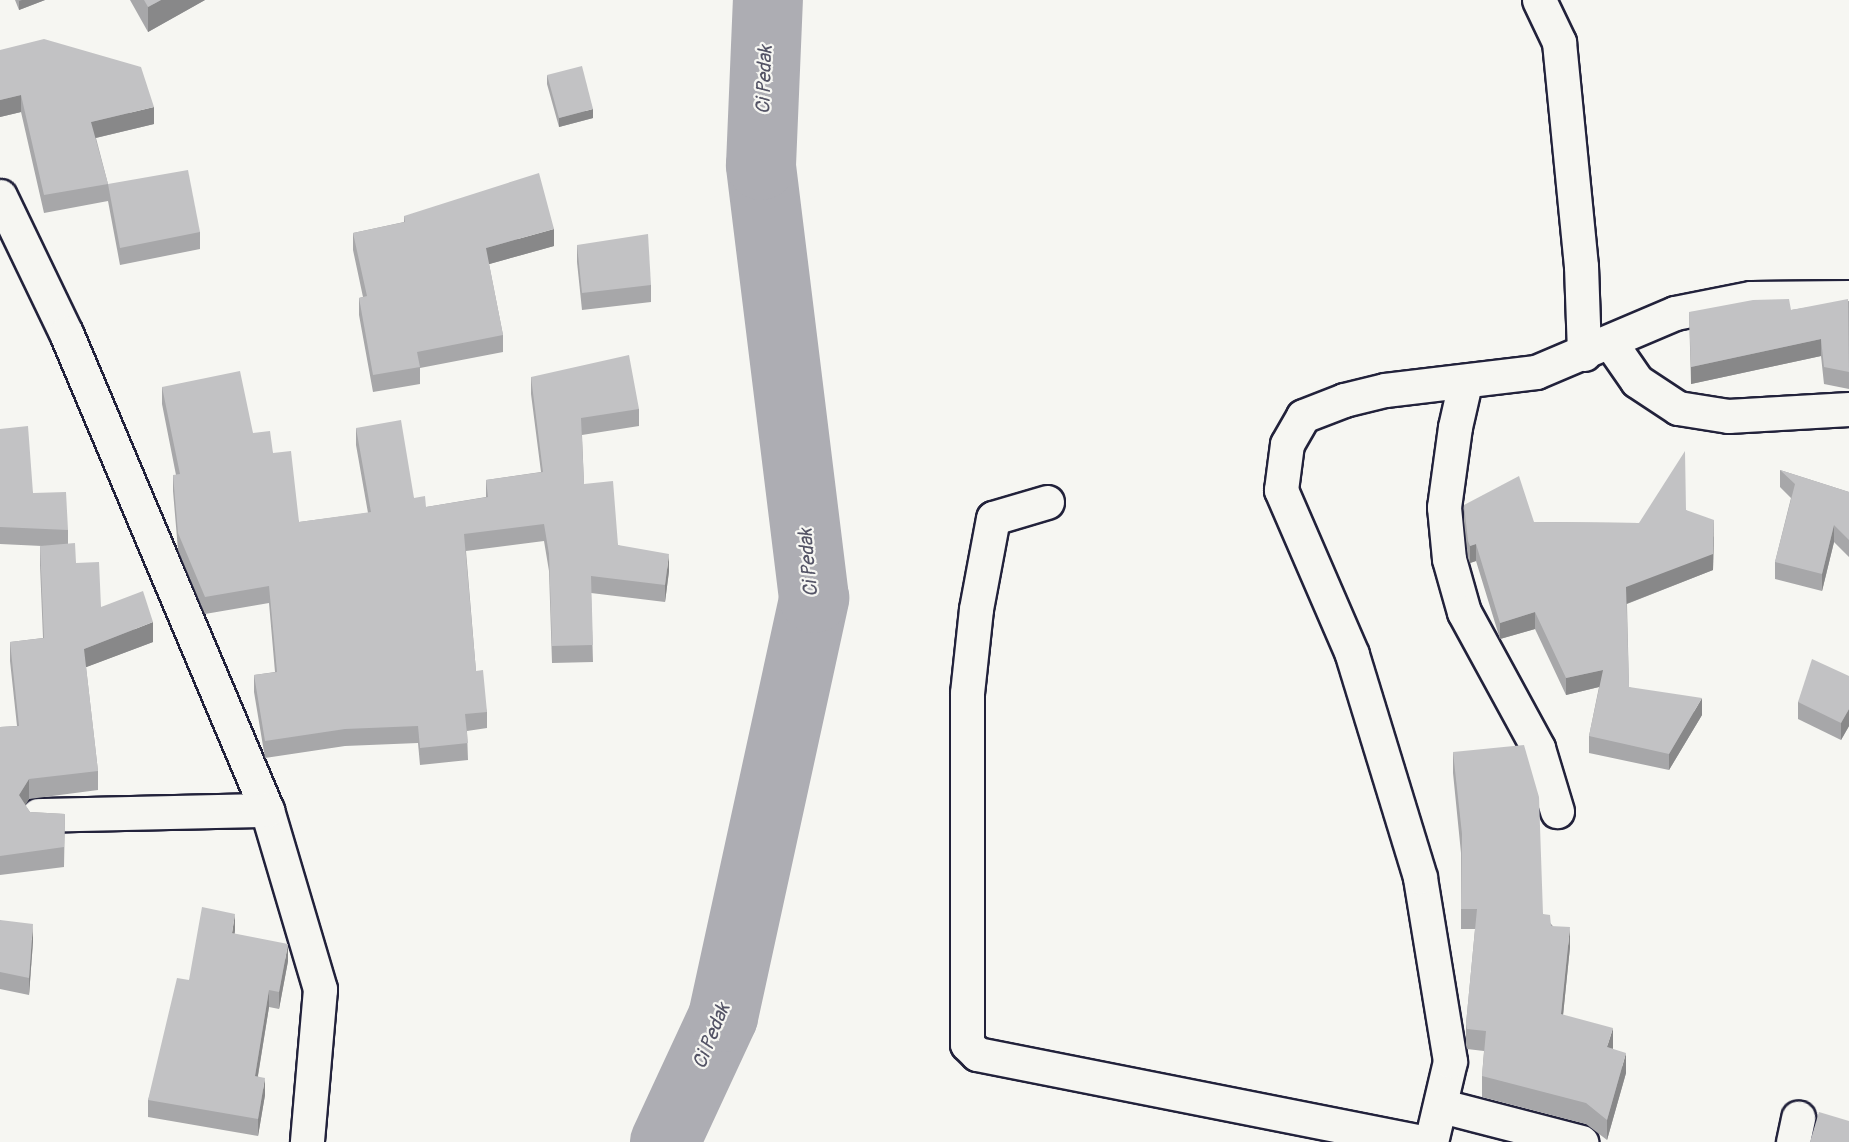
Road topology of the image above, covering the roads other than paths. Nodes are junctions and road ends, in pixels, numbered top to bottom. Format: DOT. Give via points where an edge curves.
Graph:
graph roads {
  1 [pos="1539,0"];
  2 [pos="0,196"];
  3 [pos="1849,297"];
  4 [pos="1597,348"];
  5 [pos="1465,383"];
  6 [pos="1849,409"];
  7 [pos="1047,502"];
  8 [pos="267,810"];
  9 [pos="1557,811"];
  10 [pos="38,815"];
  11 [pos="1442,1106"];
  12 [pos="307,1142"];
  13 [pos="1420,1142"];
  14 [pos="1431,1142"];
  15 [pos="1581,1142"];
  1 -- 4 [label="street" via="1559,42 1581,266"];
  2 -- 8 [label="street" via="66,333"];
  3 -- 4 [label="street" via="1751,298 1675,313"];
  4 -- 5 [label="street" via="1536,372"];
  4 -- 6 [label="street" via="1678,408 1728,416"];
  5 -- 9 [label="street" via="1444,507 1449,559 1464,612 1538,748"];
  5 -- 11 [label="street" via="1384,390 1303,416 1287,444 1281,490 1313,573 1352,654 1420,877 1450,1061"];
  7 -- 13 [label="street" via="993,518 976,609 967,693 967,1044 977,1054"];
  8 -- 10 [label="street"];
  8 -- 12 [label="street" via="320,990"];
  11 -- 14 [label="street"];
  11 -- 15 [label="street"];
}
